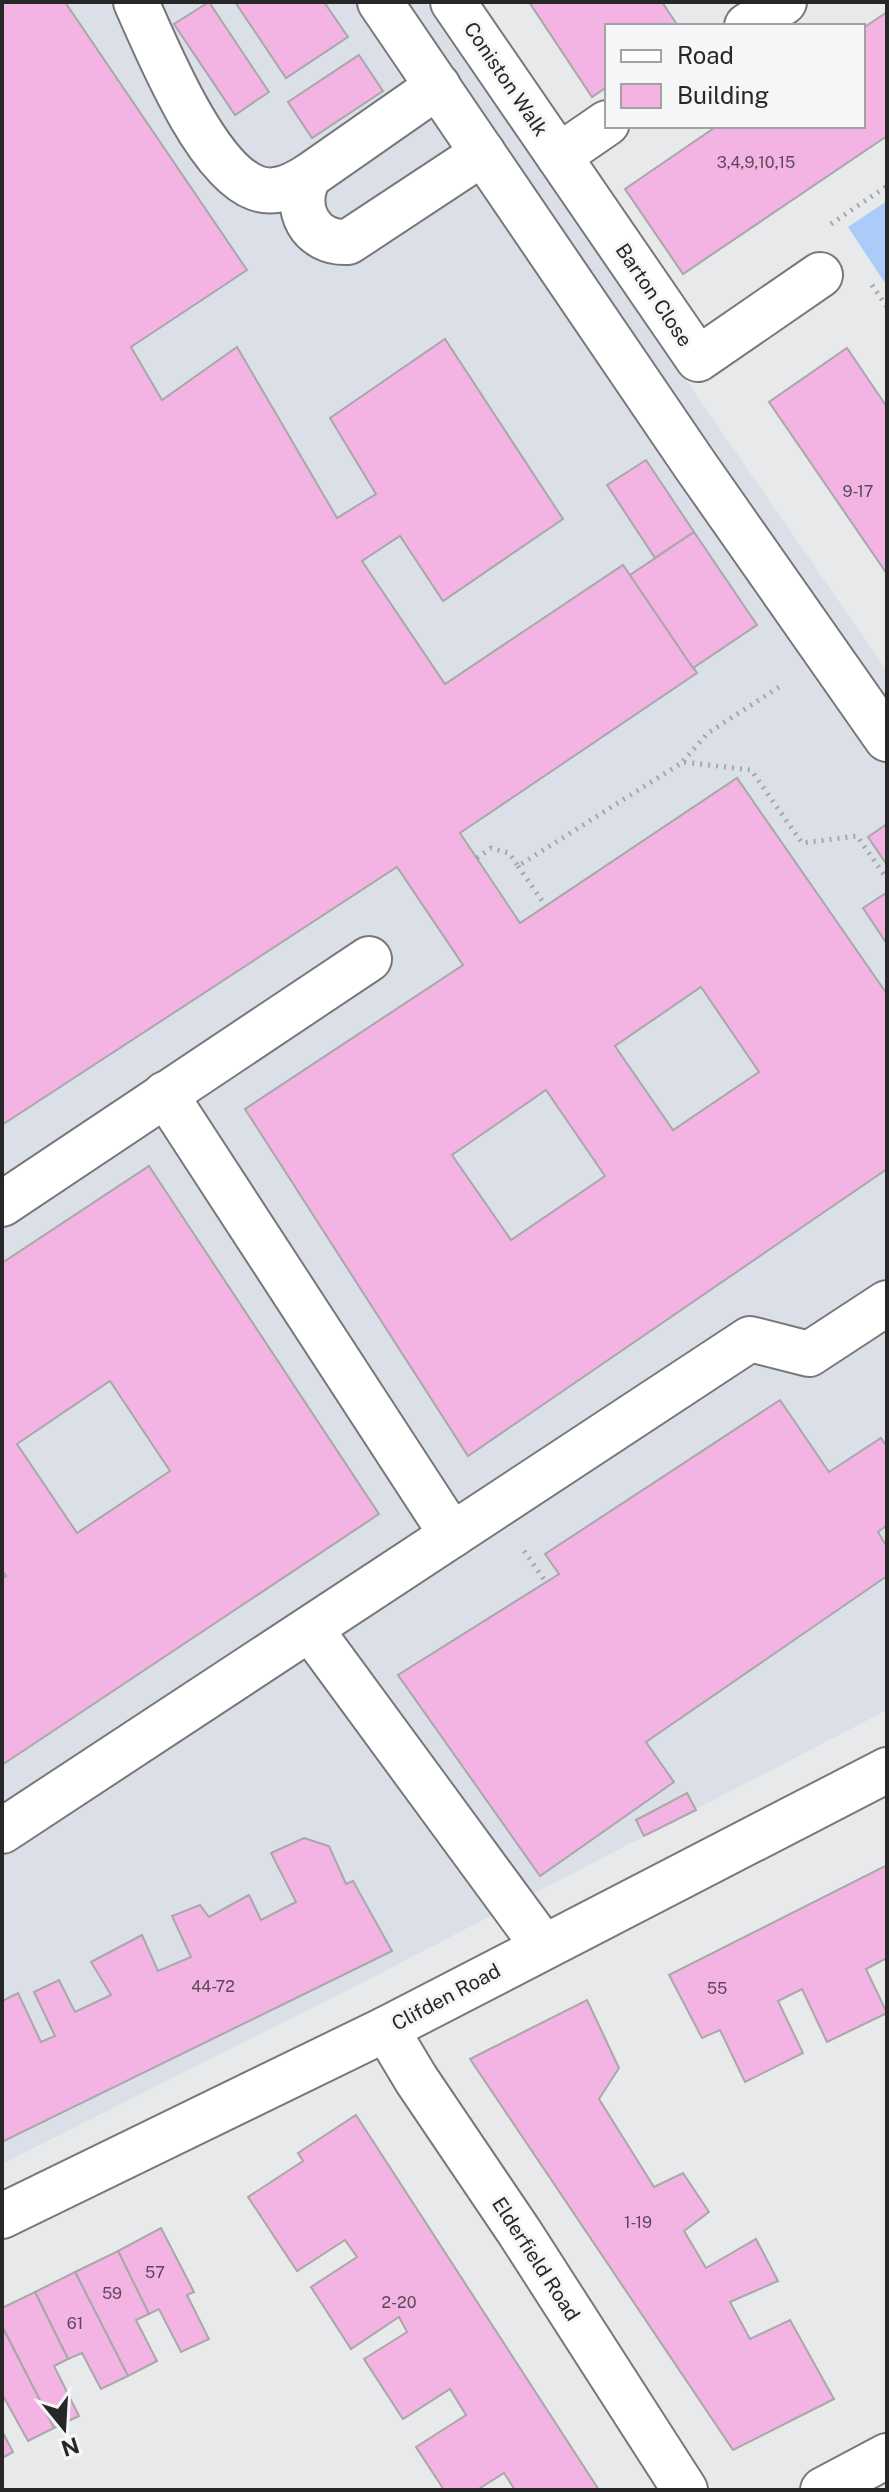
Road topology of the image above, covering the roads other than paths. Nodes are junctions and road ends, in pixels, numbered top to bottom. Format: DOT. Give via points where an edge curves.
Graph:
graph roads {
  1 [pos="136,2"];
  2 [pos="380,2"];
  3 [pos="453,2"];
  4 [pos="784,2"];
  5 [pos="750,24"];
  6 [pos="438,86"];
  7 [pos="605,124"];
  8 [pos="483,153"];
  9 [pos="559,156"];
  10 [pos="309,176"];
  11 [pos="820,275"];
  12 [pos="887,739"];
  13 [pos="369,959"];
  14 [pos="165,1094"];
  15 [pos="2,1204"];
  16 [pos="887,1303"];
  17 [pos="452,1535"];
  18 [pos="311,1630"];
  19 [pos="887,1770"];
  20 [pos="2,1831"];
  21 [pos="543,1946"];
  22 [pos="386,2029"];
  23 [pos="2,2216"];
  24 [pos="887,2456"];
  25 [pos="685,2490"];
  26 [pos="823,2490"];
  1 -- 10 [label="street" via="183,106 234,173 268,191"];
  2 -- 6 [label="street"];
  3 -- 9 [label="street, Coniston Walk"];
  4 -- 5 [label="street"];
  6 -- 8 [label="street"];
  6 -- 10 [label="street"];
  7 -- 9 [label="street"];
  8 -- 10 [label="street" via="348,242 328,240 304,215 301,199"];
  8 -- 12 [label="street"];
  9 -- 11 [label="street, Barton Close" via="698,359"];
  13 -- 14 [label="street"];
  14 -- 15 [label="street"];
  14 -- 17 [label="street"];
  16 -- 17 [label="street" via="809,1354 750,1339"];
  17 -- 18 [label="street"];
  18 -- 20 [label="street"];
  18 -- 21 [label="street"];
  19 -- 21 [label="street, Clifden Road"];
  21 -- 22 [label="street, Clifden Road"];
  22 -- 23 [label="street, Clifden Road"];
  22 -- 25 [label="street, Elderfield Road"];
  24 -- 26 [label="street"];
}
